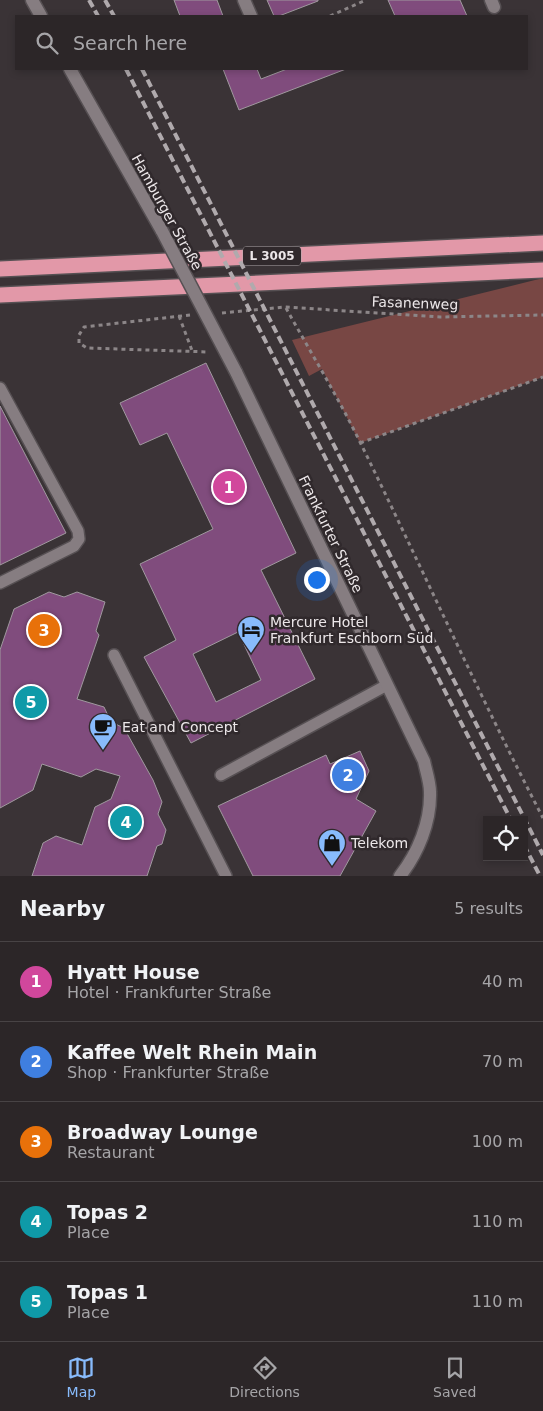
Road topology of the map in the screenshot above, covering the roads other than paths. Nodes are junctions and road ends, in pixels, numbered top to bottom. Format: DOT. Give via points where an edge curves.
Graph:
graph roads {
  1 [pos="32,0"];
  2 [pos="244,0"];
  3 [pos="40,15"];
  4 [pos="251,15"];
  5 [pos="71,70"];
  6 [pos="543,243"];
  7 [pos="0,269"];
  8 [pos="543,270"];
  9 [pos="0,295"];
  10 [pos="236,372"];
  11 [pos="0,388"];
  12 [pos="0,583"];
  13 [pos="114,655"];
  14 [pos="387,685"];
  15 [pos="221,775"];
  16 [pos="226,876"];
  17 [pos="400,876"];
  1 -- 3 [label="street"];
  2 -- 4 [label="street"];
  5 -- 10 [label="street, Hamburger Straße, bridge"];
  6 -- 7 [label="highway, L 3005"];
  8 -- 9 [label="highway, L 3005"];
  10 -- 14 [label="street, Frankfurter Straße"];
  11 -- 12 [label="lane" via="78,531 79,539 74,546"];
  13 -- 16 [label="lane"];
  14 -- 15 [label="lane"];
  14 -- 17 [label="street, Frankfurter Straße" via="424,761 430,792 426,825"];
}
